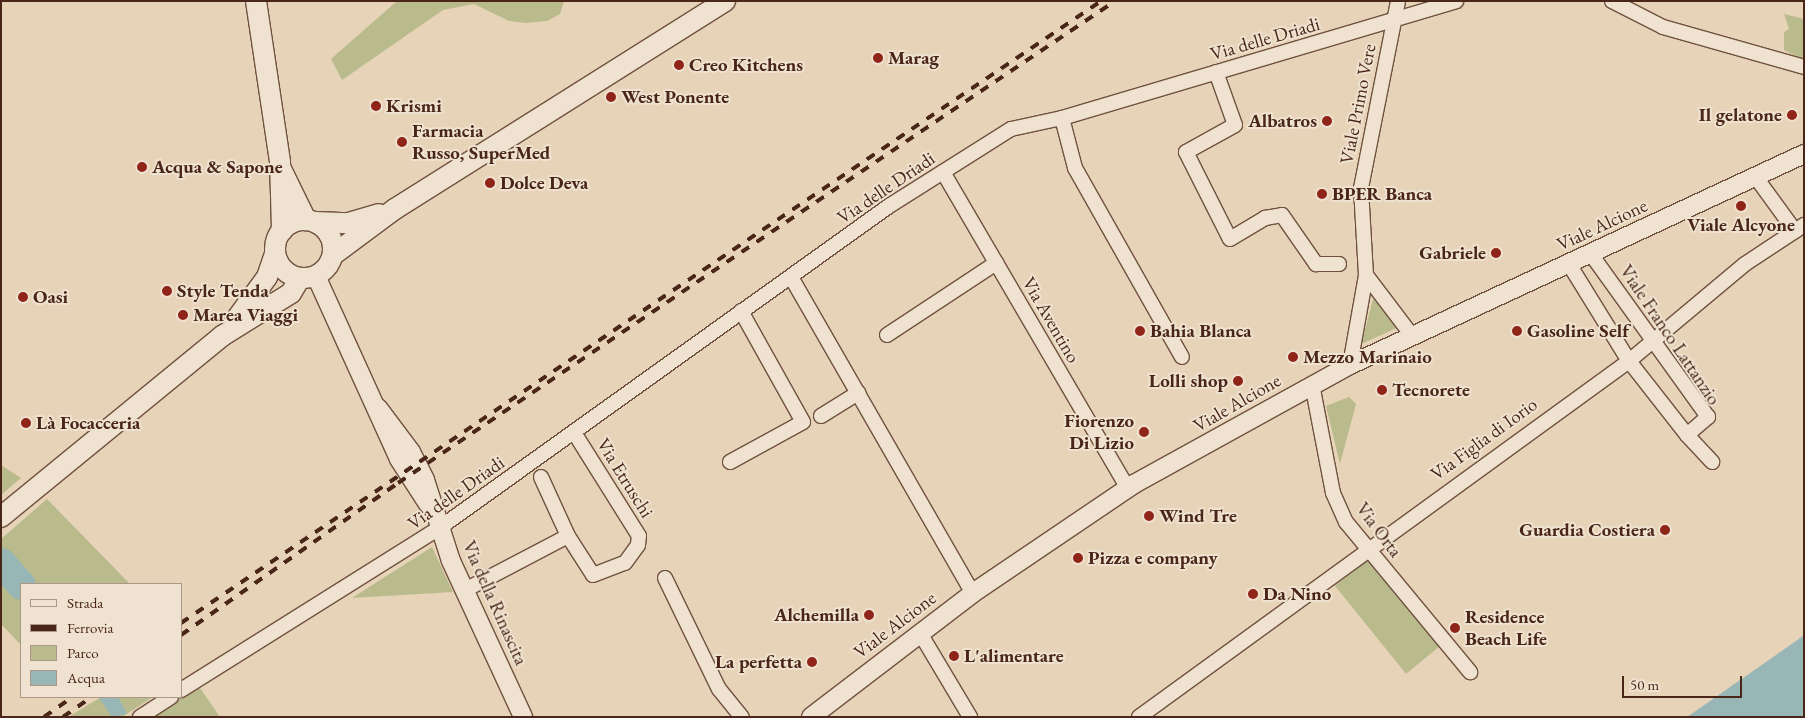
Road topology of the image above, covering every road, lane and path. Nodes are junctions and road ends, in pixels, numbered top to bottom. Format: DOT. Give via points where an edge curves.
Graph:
graph roads {
  1 [pos="256,1"];
  2 [pos="725,1"];
  3 [pos="1398,1"];
  4 [pos="1456,1"];
  5 [pos="1612,1"];
  6 [pos="1393,22"];
  7 [pos="1804,67"];
  8 [pos="1216,72"];
  9 [pos="1062,118"];
  10 [pos="1804,154"];
  11 [pos="281,169"];
  12 [pos="943,172"];
  13 [pos="1755,176"];
  14 [pos="395,209"];
  15 [pos="310,221"];
  16 [pos="282,231"];
  17 [pos="1795,231"];
  18 [pos="275,254"];
  19 [pos="1591,254"];
  20 [pos="333,255"];
  21 [pos="996,263"];
  22 [pos="1339,264"];
  23 [pos="1569,264"];
  24 [pos="1366,275"];
  25 [pos="308,277"];
  26 [pos="791,277"];
  27 [pos="741,311"];
  28 [pos="887,335"];
  29 [pos="222,336"];
  30 [pos="1413,337"];
  31 [pos="1652,342"];
  32 [pos="1182,357"];
  33 [pos="1629,361"];
  34 [pos="1350,365"];
  35 [pos="1312,384"];
  36 [pos="858,393"];
  37 [pos="822,416"];
  38 [pos="575,434"];
  39 [pos="1687,435"];
  40 [pos="730,462"];
  41 [pos="1712,462"];
  42 [pos="541,476"];
  43 [pos="1128,488"];
  44 [pos="1,517"];
  45 [pos="438,530"];
  46 [pos="568,536"];
  47 [pos="1366,548"];
  48 [pos="665,578"];
  49 [pos="464,590"];
  50 [pos="972,593"];
  51 [pos="920,633"];
  52 [pos="1470,672"];
  53 [pos="182,689"];
  54 [pos="169,698"];
  55 [pos="140,717"];
  56 [pos="523,717"];
  57 [pos="742,717"];
  58 [pos="811,717"];
  59 [pos="970,717"];
  60 [pos="1139,717"];
  1 -- 11 [label="main road"];
  2 -- 14 [label="main road"];
  3 -- 6 [label="street, Viale Primo Vere"];
  4 -- 6 [label="street, Via delle Driadi"];
  5 -- 7 [label="street" via="1664,27"];
  6 -- 8 [label="street, Via delle Driadi"];
  6 -- 24 [label="street, Viale Primo Vere" via="1361,188"];
  8 -- 9 [label="street, Via delle Driadi"];
  8 -- 22 [label="street" via="1235,125 1186,152 1230,239 1276,214 1289,219 1316,264"];
  9 -- 12 [label="street, Via delle Driadi" via="1011,129"];
  9 -- 32 [label="street" via="1075,168"];
  10 -- 13 [label="street, Viale Alcione"];
  11 -- 15 [label="main road"];
  11 -- 16 [label="main road"];
  12 -- 21 [label="street, Via Aventino"];
  12 -- 26 [label="street, Via delle Driadi"];
  13 -- 17 [label="street, Via Figlia di Iorio"];
  13 -- 19 [label="street, Viale Alcione"];
  14 -- 15 [label="main road" via="358,221"];
  14 -- 20 [label="main road"];
  15 -- 16 [label="main road"];
  15 -- 20 [label="main road" via="330,235"];
  16 -- 18 [label="main road"];
  17 -- 31 [label="street, Via Figlia di Iorio" via="1745,264"];
  18 -- 25 [label="main road" via="284,270"];
  18 -- 29 [label="main road" via="268,277"];
  19 -- 23 [label="street, Viale Alcione"];
  19 -- 31 [label="street, Viale Franco Lattanzio"];
  20 -- 25 [label="main road" via="327,268"];
  21 -- 28 [label="street"];
  21 -- 43 [label="street, Via Aventino"];
  23 -- 30 [label="street, Viale Alcione"];
  23 -- 33 [label="street"];
  24 -- 30 [label="street"];
  24 -- 34 [label="street, Viale Primo Vere"];
  25 -- 29 [label="main road" via="291,293"];
  25 -- 45 [label="street, Via della Rinascita" via="378,408 398,458 430,507"];
  26 -- 27 [label="street, Via delle Driadi"];
  26 -- 36 [label="street"];
  27 -- 38 [label="street, Via delle Driadi"];
  27 -- 40 [label="street" via="803,422"];
  29 -- 44 [label="main road"];
  30 -- 34 [label="street, Viale Alcione"];
  31 -- 33 [label="street, Via Figlia di Iorio"];
  31 -- 39 [label="street, Viale Franco Lattanzio" via="1708,417"];
  33 -- 39 [label="street"];
  33 -- 47 [label="street, Via Figlia di Iorio"];
  34 -- 35 [label="street, Viale Alcione"];
  35 -- 43 [label="street, Viale Alcione"];
  35 -- 47 [label="street, Via Orta" via="1333,493 1346,522"];
  36 -- 37 [label="street"];
  36 -- 50 [label="street"];
  38 -- 45 [label="street, Via delle Driadi"];
  38 -- 46 [label="street, Via Etruschi" via="639,536 638,545 624,563 593,575"];
  39 -- 41 [label="street"];
  42 -- 46 [label="street"];
  43 -- 50 [label="street, Viale Alcione"];
  45 -- 49 [label="street, Via della Rinascita"];
  45 -- 53 [label="street, Via delle Driadi"];
  46 -- 49 [label="street"];
  47 -- 52 [label="street, Via Orta"];
  47 -- 60 [label="street, Via Figlia di Iorio"];
  48 -- 57 [label="street" via="719,689"];
  49 -- 56 [label="street, Via della Rinascita"];
  50 -- 51 [label="street, Viale Alcione"];
  51 -- 58 [label="street, Viale Alcione"];
  51 -- 59 [label="street"];
  54 -- 55 [label="street"];
}
